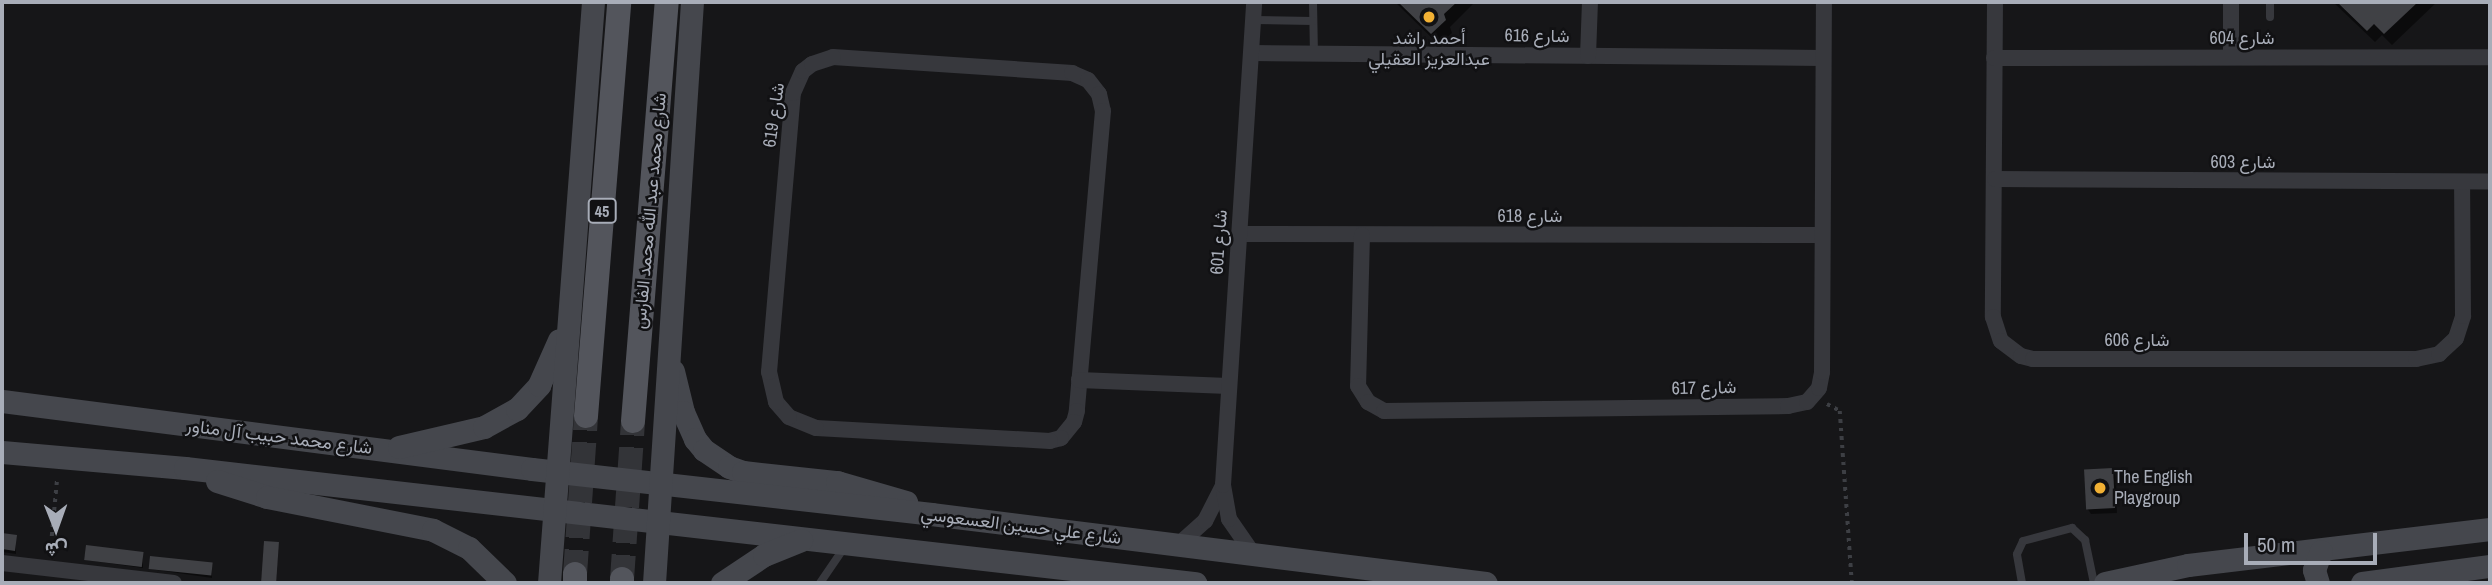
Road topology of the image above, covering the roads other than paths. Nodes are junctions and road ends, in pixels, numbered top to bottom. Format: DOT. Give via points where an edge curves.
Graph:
graph roads {
  1 [pos="593,2"];
  2 [pos="619,2"];
  3 [pos="667,2"];
  4 [pos="692,2"];
  5 [pos="1254,2"];
  6 [pos="1313,2"];
  7 [pos="1590,2"];
  8 [pos="1824,2"];
  9 [pos="1995,2"];
  10 [pos="2231,2"];
  11 [pos="2270,2"];
  12 [pos="2270,17"];
  13 [pos="1253,20"];
  14 [pos="1313,21"];
  15 [pos="1251,53"];
  16 [pos="1314,53"];
  17 [pos="1588,56"];
  18 [pos="2231,57"];
  19 [pos="2490,57"];
  20 [pos="1822,58"];
  21 [pos="1994,58"];
  22 [pos="1995,179"];
  23 [pos="2490,182"];
  24 [pos="2462,183"];
  25 [pos="1239,234"];
  26 [pos="1362,235"];
  27 [pos="1820,235"];
  28 [pos="570,303"];
  29 [pos="668,350"];
  30 [pos="1079,380"];
  31 [pos="1228,386"];
  32 [pos="2,401"];
  33 [pos="586,415"];
  34 [pos="633,421"];
  35 [pos="383,451"];
  36 [pos="2,452"];
  37 [pos="185,468"];
  38 [pos="556,472"];
  39 [pos="659,484"];
  40 [pos="1223,485"];
  41 [pos="552,512"];
  42 [pos="932,514"];
  43 [pos="656,522"];
  44 [pos="2490,529"];
  45 [pos="806,539"];
  46 [pos="847,543"];
  47 [pos="1177,546"];
  48 [pos="2321,551"];
  49 [pos="1254,555"];
  50 [pos="2,563"];
  51 [pos="2490,566"];
  52 [pos="1119,579"];
  53 [pos="174,583"];
  54 [pos="505,583"];
  55 [pos="549,583"];
  56 [pos="654,583"];
  57 [pos="722,583"];
  58 [pos="820,583"];
  59 [pos="1195,583"];
  60 [pos="1486,583"];
  61 [pos="2022,583"];
  62 [pos="2094,583"];
  63 [pos="2105,583"];
  64 [pos="2318,583"];
  65 [pos="2362,583"];
  1 -- 28 [label="street"];
  2 -- 33 [label="main road, 45"];
  3 -- 34 [label="main road, شارع محمد عبد الله محمد الفارس"];
  4 -- 29 [label="street"];
  5 -- 13 [label="street, شارع 601"];
  6 -- 14 [label="lane"];
  7 -- 17 [label="street"];
  8 -- 20 [label="street"];
  9 -- 21 [label="street, شارع 606"];
  10 -- 18 [label="street"];
  11 -- 12 [label="lane"];
  13 -- 14 [label="lane"];
  13 -- 15 [label="street, شارع 601"];
  14 -- 16 [label="lane"];
  15 -- 16 [label="street, شارع 616"];
  15 -- 25 [label="street, شارع 601"];
  16 -- 17 [label="street, شارع 616"];
  17 -- 20 [label="street, شارع 616"];
  18 -- 19 [label="street, شارع 604"];
  18 -- 21 [label="street, شارع 604"];
  20 -- 27 [label="street"];
  21 -- 22 [label="street, شارع 606"];
  22 -- 24 [label="street, شارع 603"];
  22 -- 24 [label="street, شارع 606" via="1995,330 2010,350 2033,359 2416,359 2439,354 2456,338 2463,316"];
  23 -- 24 [label="street, شارع 603"];
  25 -- 26 [label="street, شارع 618"];
  25 -- 31 [label="street, شارع 601"];
  26 -- 27 [label="street, شارع 618"];
  26 -- 27 [label="street, شارع 617" via="1358,386 1368,402 1384,411 1788,406 1807,402 1814,396 1822,372"];
  28 -- 35 [label="street" via="548,370 517,409 484,427"];
  28 -- 38 [label="street"];
  29 -- 39 [label="street"];
  29 -- 42 [label="street" via="688,426 715,460 743,472 862,487"];
  30 -- 30 [label="street, شارع 619" via="1102,111 1095,86 1072,74 833,57 811,64 796,80 793,93 769,372 771,393 782,411 816,428 1050,441 1061,438 1074,422"];
  30 -- 31 [label="street"];
  31 -- 40 [label="street, شارع 601"];
  32 -- 35 [label="street, شارع محمد حبيب آل مناور"];
  35 -- 38 [label="street, شارع محمد حبيب آل مناور"];
  36 -- 37 [label="street"];
  37 -- 41 [label="street"];
  37 -- 54 [label="street" via="267,497 433,530 469,548"];
  38 -- 39 [label="street, شارع علي حسين العسعوسي"];
  38 -- 41 [label="street"];
  39 -- 42 [label="street, شارع علي حسين العسعوسي"];
  39 -- 43 [label="street"];
  40 -- 47 [label="street, شارع 601" via="1205,521"];
  40 -- 49 [label="street, شارع 601" via="1229,519"];
  41 -- 43 [label="street, شارع علي حسين العسعوسي"];
  41 -- 55 [label="street"];
  42 -- 47 [label="street, شارع علي حسين العسعوسي"];
  43 -- 45 [label="street, شارع علي حسين العسعوسي"];
  43 -- 56 [label="street"];
  44 -- 48 [label="street"];
  45 -- 46 [label="street, شارع علي حسين العسعوسي"];
  45 -- 57 [label="street" via="764,555"];
  46 -- 52 [label="street, شارع علي حسين العسعوسي"];
  46 -- 58 [label="lane"];
  47 -- 49 [label="street, شارع علي حسين العسعوسي"];
  48 -- 63 [label="street" via="2188,565"];
  48 -- 64 [label="street" via="2314,570"];
  49 -- 60 [label="street, شارع علي حسين العسعوسي"];
  50 -- 53 [label="street"];
  51 -- 65 [label="street"];
  52 -- 59 [label="street, شارع علي حسين العسعوسي"];
  61 -- 62 [label="lane" via="2017,554 2023,541 2072,528 2085,540"];
}
